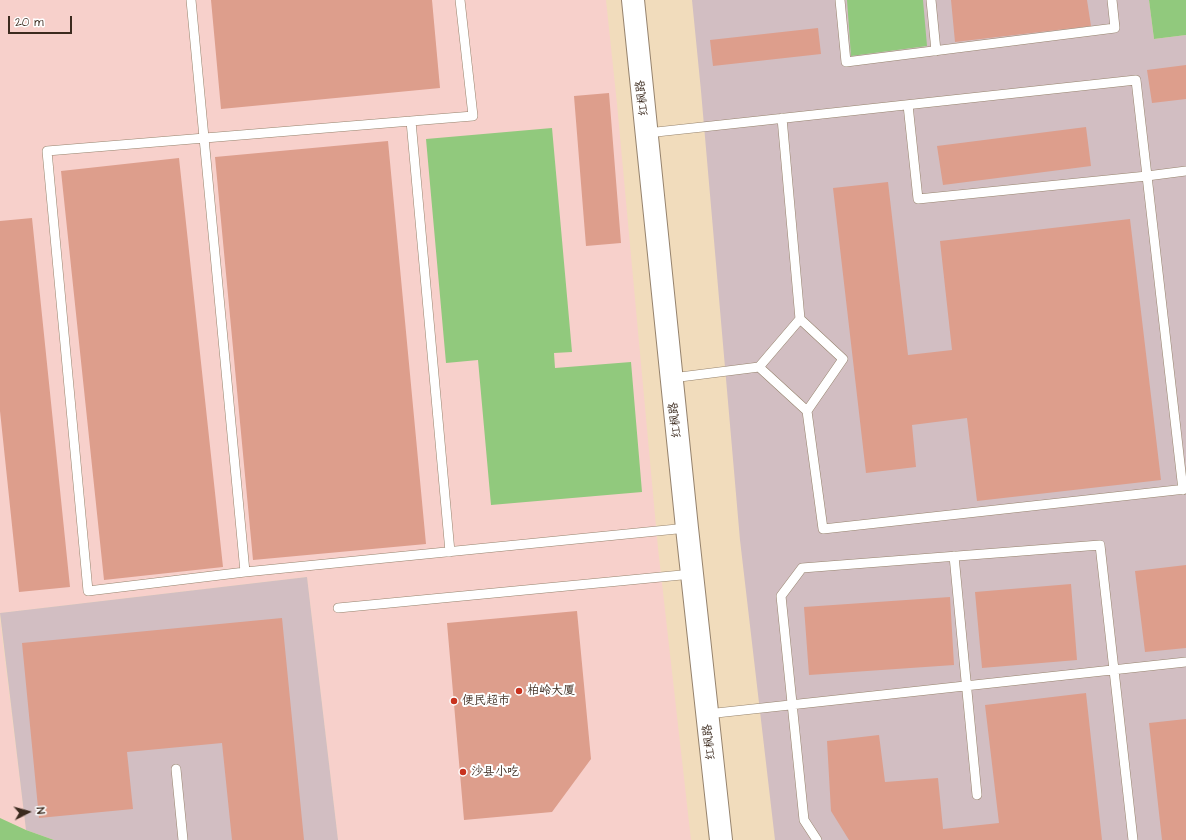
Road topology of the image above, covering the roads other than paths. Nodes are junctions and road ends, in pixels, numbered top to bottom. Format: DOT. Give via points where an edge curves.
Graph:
graph roads {
  1 [pos="191,0"];
  2 [pos="460,0"];
  3 [pos="633,0"];
  4 [pos="840,0"];
  5 [pos="931,0"];
  6 [pos="1112,0"];
  7 [pos="936,51"];
  8 [pos="908,105"];
  9 [pos="782,118"];
  10 [pos="411,121"];
  11 [pos="647,133"];
  12 [pos="205,138"];
  13 [pos="1186,171"];
  14 [pos="1147,176"];
  15 [pos="800,319"];
  16 [pos="759,367"];
  17 [pos="672,378"];
  18 [pos="807,411"];
  19 [pos="1184,490"];
  20 [pos="687,528"];
  21 [pos="450,552"];
  22 [pos="954,556"];
  23 [pos="245,572"];
  24 [pos="692,574"];
  25 [pos="338,608"];
  26 [pos="1186,662"];
  27 [pos="1114,670"];
  28 [pos="967,686"];
  29 [pos="792,704"];
  30 [pos="707,714"];
  31 [pos="176,769"];
  32 [pos="977,795"];
  33 [pos="183,840"];
  34 [pos="722,840"];
  35 [pos="817,840"];
  36 [pos="1133,840"];
  1 -- 12 [label="lane"];
  2 -- 10 [label="lane" via="473,116"];
  3 -- 11 [label="street, 红枫路"];
  4 -- 7 [label="lane" via="846,62"];
  5 -- 7 [label="lane"];
  6 -- 7 [label="lane" via="1115,28"];
  8 -- 9 [label="lane"];
  8 -- 14 [label="lane" via="918,199"];
  8 -- 14 [label="lane" via="1136,80"];
  9 -- 11 [label="lane"];
  9 -- 15 [label="lane"];
  10 -- 12 [label="lane"];
  10 -- 21 [label="lane"];
  11 -- 17 [label="street, 红枫路"];
  12 -- 23 [label="lane"];
  12 -- 23 [label="lane" via="47,151 88,591"];
  13 -- 14 [label="lane"];
  14 -- 19 [label="lane"];
  15 -- 16 [label="lane"];
  15 -- 18 [label="lane" via="843,359"];
  16 -- 17 [label="lane"];
  16 -- 18 [label="lane"];
  17 -- 20 [label="street, 红枫路"];
  18 -- 19 [label="lane" via="822,528"];
  20 -- 21 [label="lane"];
  20 -- 24 [label="street, 红枫路"];
  21 -- 23 [label="lane"];
  22 -- 27 [label="lane" via="1100,544"];
  22 -- 28 [label="lane"];
  22 -- 29 [label="lane" via="802,568 781,596"];
  24 -- 25 [label="lane"];
  24 -- 30 [label="street, 红枫路"];
  26 -- 27 [label="lane"];
  27 -- 28 [label="lane"];
  27 -- 36 [label="lane"];
  28 -- 29 [label="lane"];
  28 -- 32 [label="lane"];
  29 -- 30 [label="lane"];
  29 -- 35 [label="lane" via="804,820"];
  30 -- 34 [label="street, 红枫路"];
  31 -- 33 [label="lane"];
}
